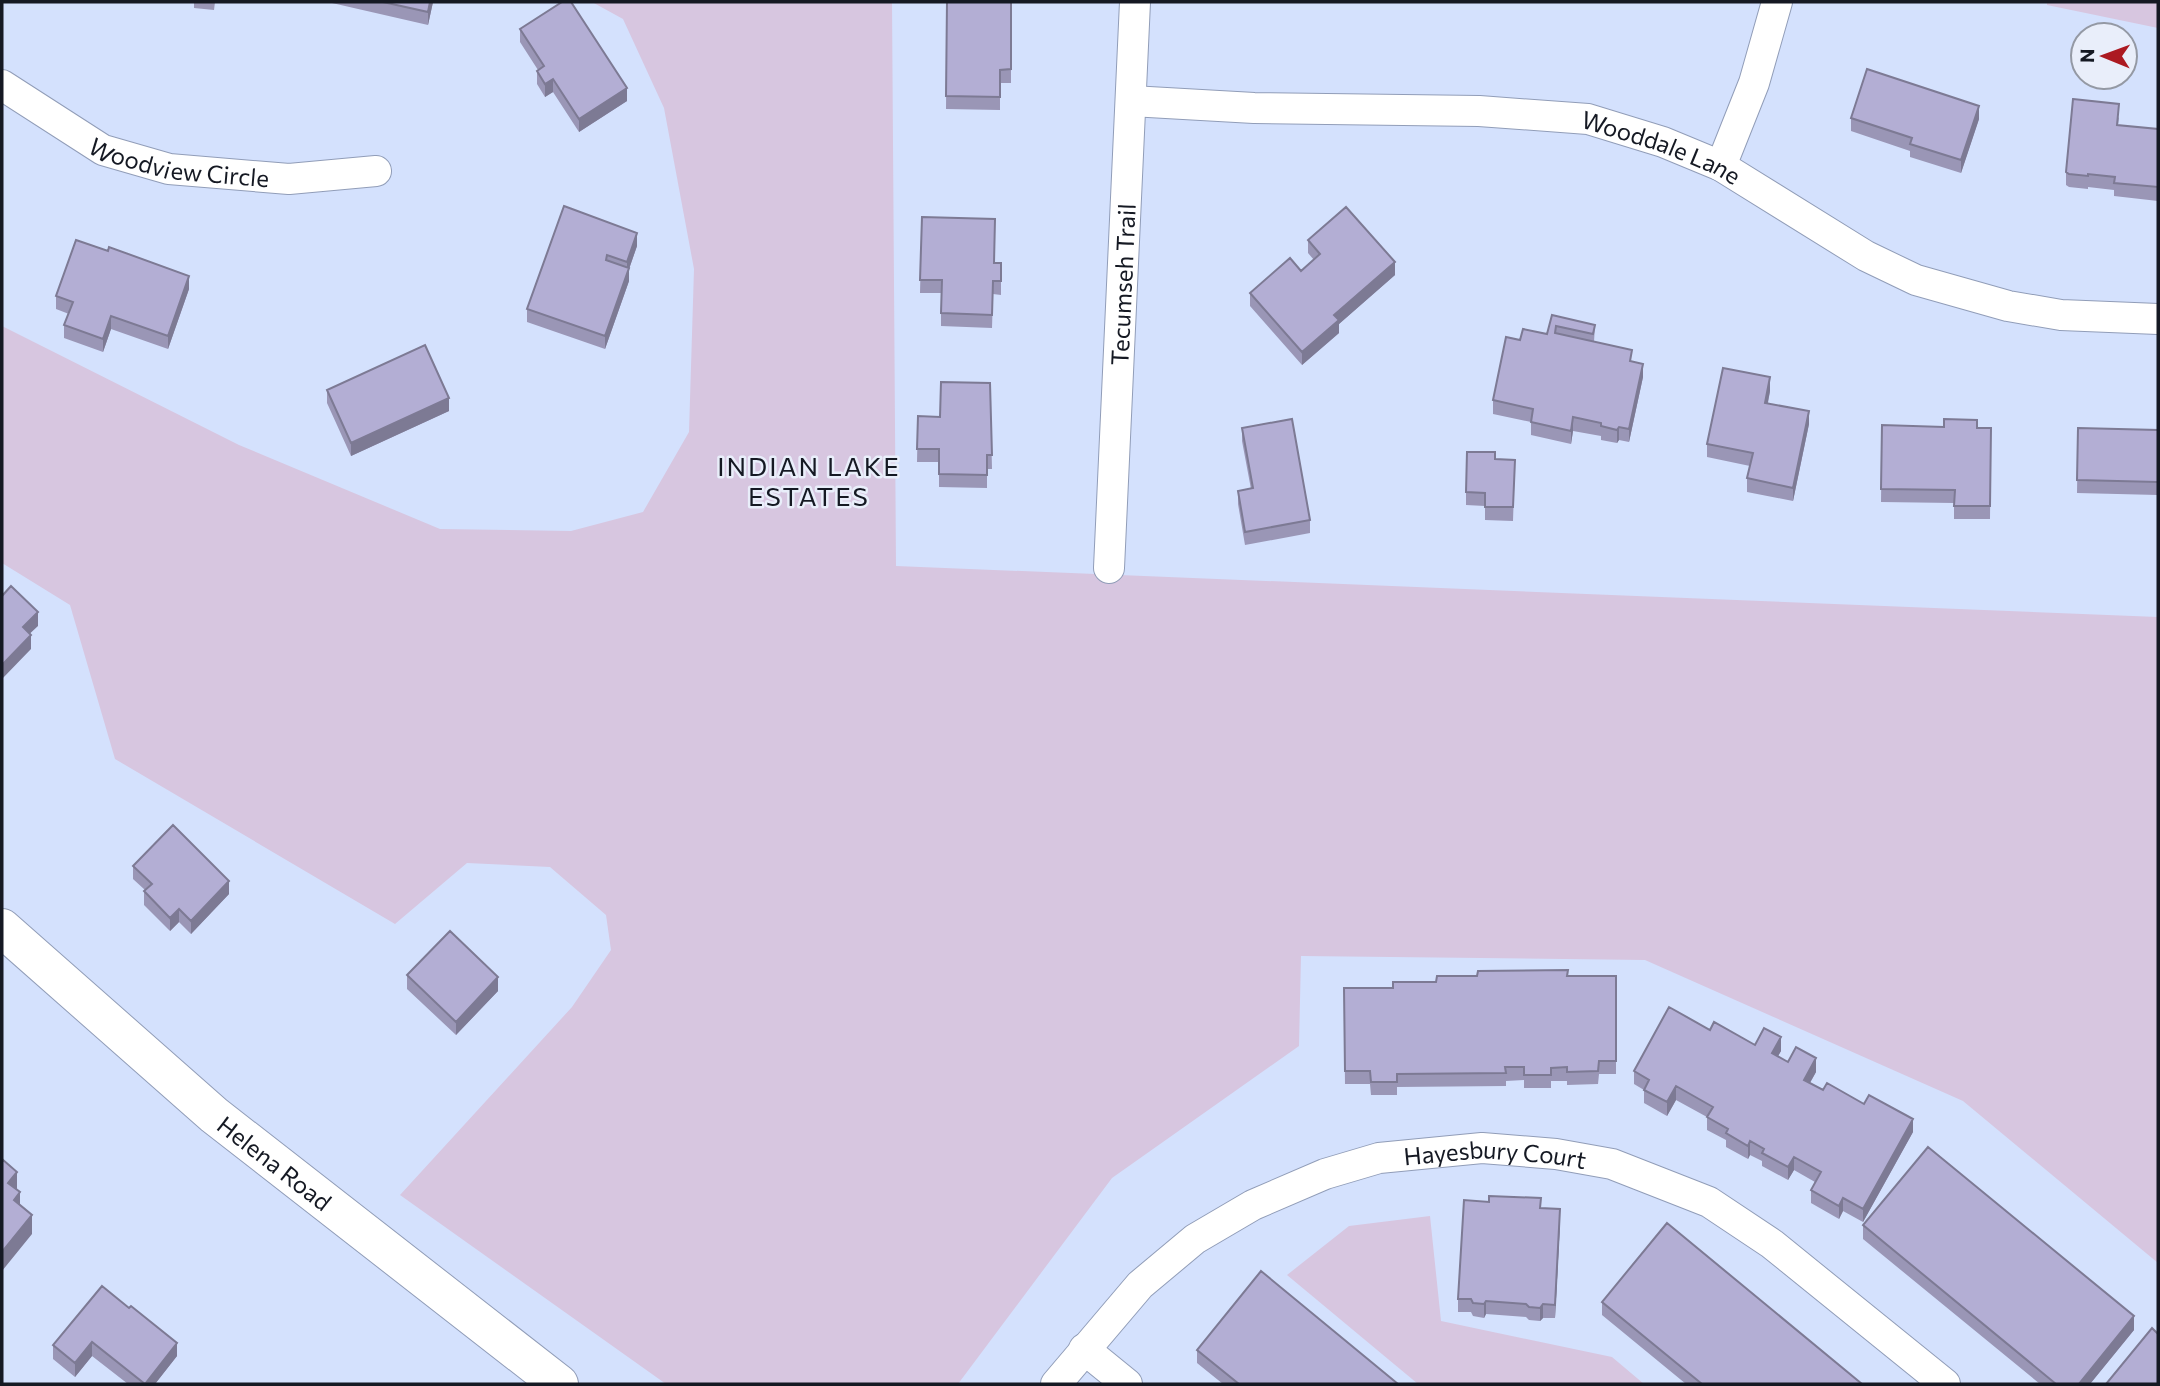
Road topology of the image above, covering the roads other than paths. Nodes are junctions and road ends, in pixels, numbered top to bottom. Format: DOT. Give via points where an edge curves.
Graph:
graph roads {
  1 [pos="1135,2"];
  2 [pos="1777,2"];
  3 [pos="2,85"];
  4 [pos="1131,101"];
  5 [pos="1721,166"];
  6 [pos="376,171"];
  7 [pos="2158,319"];
  8 [pos="1109,568"];
  9 [pos="2,928"];
  10 [pos="1084,1349"];
  11 [pos="559,1384"];
  12 [pos="1056,1384"];
  13 [pos="1127,1384"];
  14 [pos="1945,1384"];
  1 -- 4 [label="street, Tecumseh Trail"];
  2 -- 5 [label="street" via="1754,83"];
  3 -- 6 [label="street, Woodview Circle" via="103,150 169,169 289,179"];
  4 -- 5 [label="street, Wooddale Lane" via="1479,111 1588,120 1663,142"];
  4 -- 8 [label="street, Tecumseh Trail"];
  5 -- 7 [label="street, Wooddale Lane" via="1866,256 1916,279 2008,306 2061,315"];
  9 -- 11 [label="main road, Helena Road" via="214,1115"];
  10 -- 12 [label="street, Hayesbury Court"];
  10 -- 13 [label="street"];
  10 -- 14 [label="street, Hayesbury Court" via="1140,1285 1195,1239 1253,1205 1325,1174 1379,1158 1482,1148 1612,1164 1709,1202 1773,1244"];
}
